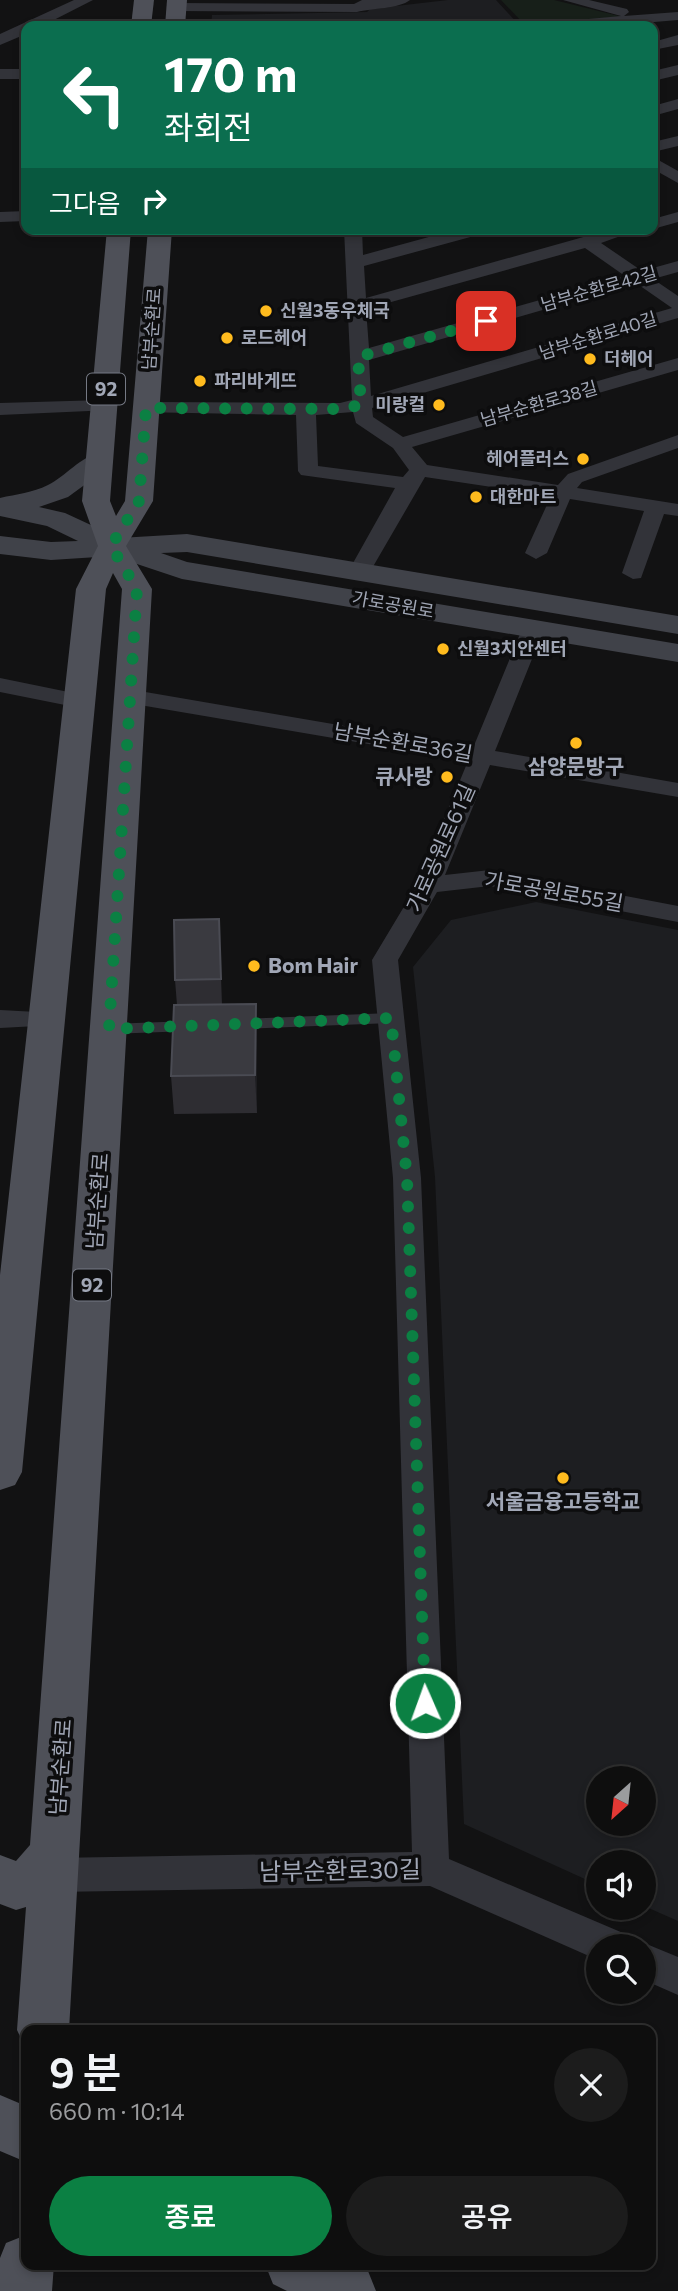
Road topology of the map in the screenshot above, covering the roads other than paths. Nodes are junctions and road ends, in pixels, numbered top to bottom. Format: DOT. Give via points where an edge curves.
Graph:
graph roads {
  1 [pos="86,0"];
  2 [pos="144,0"];
  3 [pos="403,0"];
  4 [pos="570,0"];
  5 [pos="361,2"];
  6 [pos="176,11"];
  7 [pos="678,16"];
  8 [pos="645,18"];
  9 [pos="41,21"];
  10 [pos="142,21"];
  11 [pos="612,21"];
  12 [pos="21,30"];
  13 [pos="0,40"];
  14 [pos="678,40"];
  15 [pos="658,45"];
  16 [pos="678,70"];
  17 [pos="0,74"];
  18 [pos="21,74"];
  19 [pos="658,75"];
  20 [pos="678,104"];
  21 [pos="658,110"];
  22 [pos="678,141"];
  23 [pos="658,146"];
  24 [pos="658,165"];
  25 [pos="677,177"];
  26 [pos="658,181"];
  27 [pos="21,216"];
  28 [pos="0,217"];
  29 [pos="678,217"];
  30 [pos="658,223"];
  31 [pos="118,235"];
  32 [pos="160,235"];
  33 [pos="352,235"];
  34 [pos="457,235"];
  35 [pos="612,235"];
  36 [pos="588,242"];
  37 [pos="354,263"];
  38 [pos="678,266"];
  39 [pos="640,278"];
  40 [pos="678,304"];
  41 [pos="356,306"];
  42 [pos="678,312"];
  43 [pos="655,319"];
  44 [pos="678,335"];
  45 [pos="358,357"];
  46 [pos="678,364"];
  47 [pos="361,405"];
  48 [pos="104,406"];
  49 [pos="146,408"];
  50 [pos="0,409"];
  51 [pos="306,409"];
  52 [pos="678,442"];
  53 [pos="400,444"];
  54 [pos="99,461"];
  55 [pos="414,477"];
  56 [pos="563,492"];
  57 [pos="0,506"];
  58 [pos="656,506"];
  59 [pos="678,510"];
  60 [pos="0,545"];
  61 [pos="111,546"];
  62 [pos="536,553"];
  63 [pos="359,572"];
  64 [pos="633,573"];
  65 [pos="678,625"];
  66 [pos="533,629"];
  67 [pos="678,653"];
  68 [pos="0,685"];
  69 [pos="128,696"];
  70 [pos="80,701"];
  71 [pos="482,756"];
  72 [pos="678,790"];
  73 [pos="429,885"];
  74 [pos="678,914"];
  75 [pos="391,1018"];
  76 [pos="0,1019"];
  77 [pos="47,1019"];
  78 [pos="230,1025"];
  79 [pos="203,1026"];
  80 [pos="109,1029"];
  81 [pos="0,1472"];
  82 [pos="55,1864"];
  83 [pos="431,1868"];
  84 [pos="0,1880"];
  85 [pos="586,1936"];
  86 [pos="656,1966"];
  87 [pos="678,1976"];
  88 [pos="43,2025"];
  89 [pos="0,2122"];
  90 [pos="21,2132"];
  91 [pos="26,2270"];
  92 [pos="305,2270"];
  93 [pos="24,2291"];
  94 [pos="348,2291"];
  1 -- 9 [label="street"];
  2 -- 10 [label="main road"];
  3 -- 5 [label="street"];
  4 -- 8 [label="street"];
  5 -- 6 [label="street" via="357,8"];
  7 -- 8 [label="street"];
  8 -- 11 [label="street"];
  12 -- 13 [label="street"];
  14 -- 15 [label="street"];
  16 -- 19 [label="street"];
  17 -- 18 [label="street"];
  20 -- 21 [label="street"];
  22 -- 23 [label="street"];
  24 -- 25 [label="street"];
  25 -- 26 [label="street"];
  27 -- 28 [label="street"];
  29 -- 30 [label="street"];
  31 -- 48 [label="main road, 남부순환로 / 92"];
  32 -- 49 [label="main road, 남부순환로 / 92"];
  33 -- 37 [label="street"];
  34 -- 37 [label="street"];
  35 -- 36 [label="street"];
  36 -- 39 [label="street"];
  36 -- 41 [label="street"];
  37 -- 41 [label="street"];
  38 -- 39 [label="street, 남부순환로42길"];
  39 -- 40 [label="street"];
  39 -- 45 [label="street, 남부순환로42길"];
  41 -- 45 [label="street"];
  42 -- 43 [label="street, 남부순환로40길"];
  43 -- 44 [label="street"];
  43 -- 47 [label="street, 남부순환로40길"];
  45 -- 47 [label="street"];
  46 -- 53 [label="street, 남부순환로38길"];
  47 -- 51 [label="street, 남부순환로40길"];
  47 -- 53 [label="street" via="363,419"];
  48 -- 50 [label="street"];
  48 -- 54 [label="main road, 남부순환로 / 92"];
  49 -- 51 [label="street, 남부순환로40길"];
  49 -- 61 [label="main road, 남부순환로 / 92" via="139,501"];
  51 -- 55 [label="street" via="308,471"];
  52 -- 56 [label="street" via="575,478"];
  53 -- 55 [label="street"];
  54 -- 57 [label="main road" via="58,493"];
  54 -- 61 [label="main road, 남부순환로 / 92" via="96,500"];
  55 -- 56 [label="street"];
  55 -- 63 [label="street"];
  56 -- 58 [label="street"];
  56 -- 62 [label="street"];
  57 -- 61 [label="main road, 가로공원로" via="55,519"];
  58 -- 59 [label="street"];
  58 -- 64 [label="street"];
  60 -- 61 [label="main road, 가로공원로" via="51,551"];
  61 -- 63 [label="main road, 가로공원로" via="187,542"];
  61 -- 66 [label="main road, 가로공원로" via="182,570"];
  61 -- 69 [label="main road, 남부순환로 / 92" via="137,589"];
  61 -- 70 [label="main road, 남부순환로 / 92" via="91,589"];
  63 -- 65 [label="main road, 가로공원로"];
  66 -- 67 [label="main road, 가로공원로"];
  66 -- 71 [label="street, 가로공원로61길"];
  68 -- 70 [label="street"];
  69 -- 71 [label="street, 남부순환로36길"];
  69 -- 80 [label="main road, 남부순환로 / 92"];
  70 -- 77 [label="main road, 남부순환로 / 92"];
  71 -- 72 [label="street, 남부순환로36길"];
  71 -- 73 [label="street, 가로공원로61길"];
  73 -- 74 [label="street, 가로공원로55길" via="490,878"];
  73 -- 75 [label="street, 가로공원로61길" via="385,960"];
  75 -- 78 [label="lane"];
  75 -- 83 [label="street, 가로공원로61길" via="407,1178"];
  76 -- 77 [label="street"];
  77 -- 81 [label="main road, 남부순환로 / 92"];
  79 -- 80 [label="lane"];
  80 -- 82 [label="main road, 남부순환로 / 92"];
  82 -- 83 [label="street, 남부순환로30길"];
  82 -- 84 [label="main road" via="30,1882 16,1886"];
  82 -- 88 [label="main road, 남부순환로 / 92"];
  83 -- 85 [label="street, 남부순환로30길"];
  86 -- 87 [label="street"];
  89 -- 90 [label="main road"];
  91 -- 93 [label="main road"];
  92 -- 94 [label="main road"];
}
